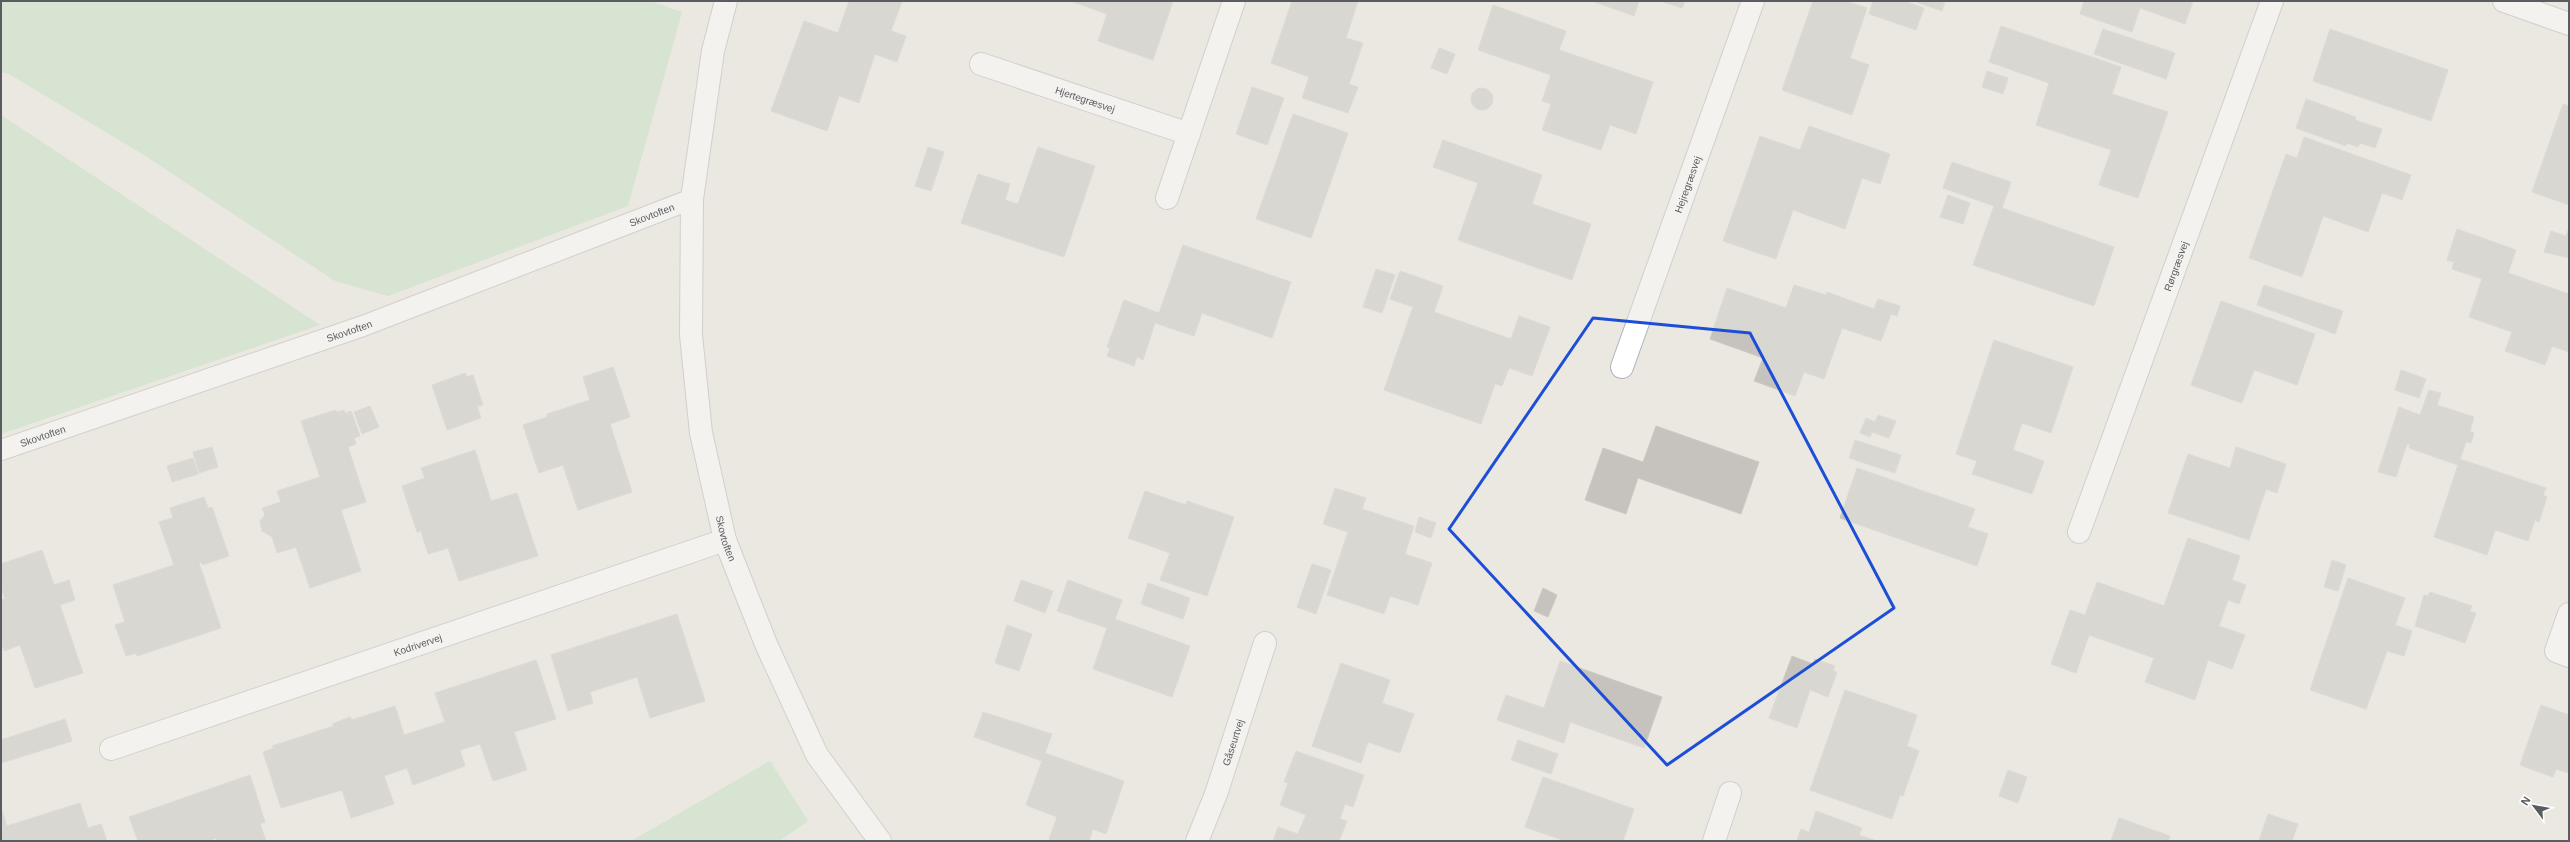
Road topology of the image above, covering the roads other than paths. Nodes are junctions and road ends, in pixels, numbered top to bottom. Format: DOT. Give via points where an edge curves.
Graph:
graph roads {
  1 [pos="726,1"];
  2 [pos="1234,1"];
  3 [pos="1753,1"];
  4 [pos="2272,1"];
  5 [pos="2504,1"];
  6 [pos="2544,8"];
  7 [pos="2569,24"];
  8 [pos="981,64"];
  9 [pos="1189,134"];
  10 [pos="1167,198"];
  11 [pos="692,199"];
  12 [pos="1622,367"];
  13 [pos="1,450"];
  14 [pos="2079,532"];
  15 [pos="725,540"];
  16 [pos="2569,614"];
  17 [pos="1265,643"];
  18 [pos="2569,656"];
  19 [pos="111,748"];
  20 [pos="1730,793"];
  21 [pos="880,841"];
  22 [pos="1197,841"];
  23 [pos="1714,841"];
  1 -- 11 [label="street, Skovtoften" via="713,51"];
  2 -- 9 [label="street"];
  3 -- 12 [label="street, Hejregræsvej"];
  4 -- 14 [label="street, Rørgræsvej"];
  5 -- 6 [label="street"];
  6 -- 7 [label="street"];
  8 -- 9 [label="street, Hjertegræsvej"];
  9 -- 10 [label="street"];
  11 -- 13 [label="lane, Skovtoften" via="363,326"];
  11 -- 15 [label="street, Skovtoften" via="692,342 701,433"];
  15 -- 19 [label="street, Kodrivervej"];
  15 -- 21 [label="street, Skovtoften" via="766,644 817,755"];
  16 -- 18 [label="street" via="2556,651"];
  17 -- 22 [label="street, Gåseurtvej" via="1216,794"];
  20 -- 23 [label="street"];
}
